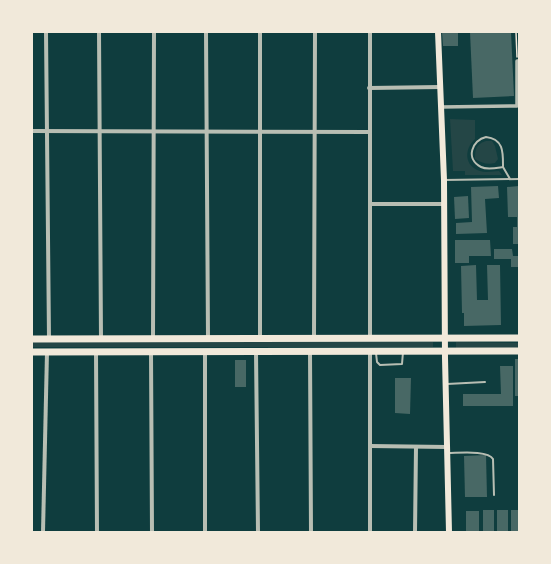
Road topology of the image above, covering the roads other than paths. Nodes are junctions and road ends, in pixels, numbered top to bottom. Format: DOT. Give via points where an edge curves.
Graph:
graph roads {
  1 [pos="46,32"];
  2 [pos="99,32"];
  3 [pos="154,32"];
  4 [pos="206,32"];
  5 [pos="260,32"];
  6 [pos="315,32"];
  7 [pos="370,32"];
  8 [pos="438,32"];
  9 [pos="518,60"];
  10 [pos="440,87"];
  11 [pos="370,88"];
  12 [pos="441,107"];
  13 [pos="47,130"];
  14 [pos="32,131"];
  15 [pos="100,131"];
  16 [pos="154,131"];
  17 [pos="207,131"];
  18 [pos="261,131"];
  19 [pos="314,132"];
  20 [pos="370,132"];
  21 [pos="503,167"];
  22 [pos="510,179"];
  23 [pos="519,179"];
  24 [pos="444,180"];
  25 [pos="370,204"];
  26 [pos="444,204"];
  27 [pos="101,338"];
  28 [pos="153,338"];
  29 [pos="208,338"];
  30 [pos="260,338"];
  31 [pos="314,338"];
  32 [pos="370,338"];
  33 [pos="445,338"];
  34 [pos="519,338"];
  35 [pos="32,339"];
  36 [pos="49,339"];
  37 [pos="403,351"];
  38 [pos="445,351"];
  39 [pos="519,351"];
  40 [pos="32,352"];
  41 [pos="47,352"];
  42 [pos="96,352"];
  43 [pos="151,352"];
  44 [pos="205,352"];
  45 [pos="256,352"];
  46 [pos="310,352"];
  47 [pos="373,352"];
  48 [pos="485,382"];
  49 [pos="445,384"];
  50 [pos="370,446"];
  51 [pos="416,447"];
  52 [pos="447,450"];
  53 [pos="494,495"];
  54 [pos="43,532"];
  55 [pos="97,532"];
  56 [pos="152,532"];
  57 [pos="205,532"];
  58 [pos="258,532"];
  59 [pos="311,532"];
  60 [pos="370,532"];
  61 [pos="415,532"];
  62 [pos="449,532"];
  1 -- 13 [label="street"];
  2 -- 15 [label="street"];
  3 -- 16 [label="street"];
  4 -- 17 [label="street"];
  5 -- 18 [label="street"];
  6 -- 19 [label="street"];
  7 -- 11 [label="street"];
  8 -- 10 [label="main road"];
  9 -- 12 [label="street" via="517,106"];
  10 -- 11 [label="street"];
  10 -- 12 [label="main road"];
  11 -- 20 [label="street"];
  12 -- 24 [label="main road"];
  13 -- 14 [label="street"];
  13 -- 15 [label="street"];
  13 -- 36 [label="street"];
  15 -- 16 [label="street"];
  15 -- 27 [label="street"];
  16 -- 17 [label="street"];
  16 -- 28 [label="street"];
  17 -- 18 [label="street"];
  17 -- 29 [label="street"];
  18 -- 19 [label="street"];
  18 -- 30 [label="street"];
  19 -- 20 [label="street"];
  19 -- 31 [label="street"];
  20 -- 25 [label="street"];
  21 -- 21 [label="lane" via="485,168 476,164 472,150 476,141 486,137 497,140 503,149"];
  21 -- 22 [label="lane"];
  22 -- 23 [label="lane"];
  22 -- 24 [label="lane"];
  24 -- 26 [label="main road"];
  25 -- 26 [label="street"];
  25 -- 32 [label="street"];
  26 -- 33 [label="main road"];
  27 -- 28 [label="main road"];
  27 -- 36 [label="main road"];
  28 -- 29 [label="main road"];
  29 -- 30 [label="main road"];
  30 -- 31 [label="main road"];
  31 -- 32 [label="main road"];
  32 -- 33 [label="main road"];
  33 -- 34 [label="main road"];
  33 -- 38 [label="main road"];
  35 -- 36 [label="main road"];
  37 -- 38 [label="main road"];
  37 -- 47 [label="main road"];
  37 -- 47 [label="lane" via="402,364 380,365 376,362"];
  38 -- 39 [label="main road"];
  38 -- 49 [label="main road"];
  40 -- 41 [label="main road"];
  41 -- 42 [label="main road"];
  41 -- 54 [label="street"];
  42 -- 43 [label="main road"];
  42 -- 55 [label="street"];
  43 -- 44 [label="main road"];
  43 -- 56 [label="street"];
  44 -- 45 [label="main road"];
  44 -- 57 [label="street"];
  45 -- 46 [label="main road"];
  45 -- 58 [label="street"];
  46 -- 47 [label="main road"];
  46 -- 59 [label="street"];
  47 -- 50 [label="street"];
  48 -- 49 [label="lane"];
  49 -- 52 [label="main road"];
  50 -- 51 [label="street"];
  50 -- 60 [label="street"];
  51 -- 52 [label="street"];
  51 -- 61 [label="street"];
  52 -- 53 [label="lane" via="486,453 491,456"];
  52 -- 62 [label="main road"];
}
